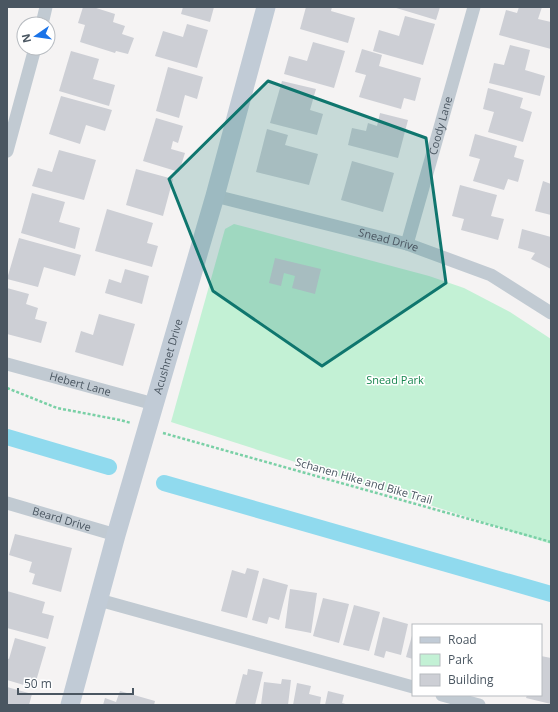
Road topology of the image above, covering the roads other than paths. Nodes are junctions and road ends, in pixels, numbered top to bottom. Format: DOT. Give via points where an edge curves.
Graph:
graph roads {
  1 [pos="266,7"];
  2 [pos="474,7"];
  3 [pos="33,56"];
  4 [pos="7,151"];
  5 [pos="215,196"];
  6 [pos="407,244"];
  7 [pos="551,313"];
  8 [pos="7,364"];
  9 [pos="154,404"];
  10 [pos="7,503"];
  11 [pos="116,535"];
  12 [pos="99,600"];
  13 [pos="412,687"];
  14 [pos="446,696"];
  15 [pos="70,705"];
  16 [pos="479,705"];
  1 -- 5 [label="street, Acushnet Drive"];
  2 -- 6 [label="street, Coody Lane"];
  3 -- 4 [label="street"];
  5 -- 6 [label="street, Snead Drive"];
  5 -- 9 [label="street, Acushnet Drive"];
  6 -- 7 [label="street, Snead Drive" via="491,275"];
  8 -- 9 [label="street, Hebert Lane"];
  9 -- 11 [label="street, Acushnet Drive"];
  10 -- 11 [label="street, Beard Drive"];
  11 -- 12 [label="street, Acushnet Drive"];
  12 -- 13 [label="street"];
  12 -- 15 [label="street, Acushnet Drive"];
  14 -- 16 [label="street"];
}
